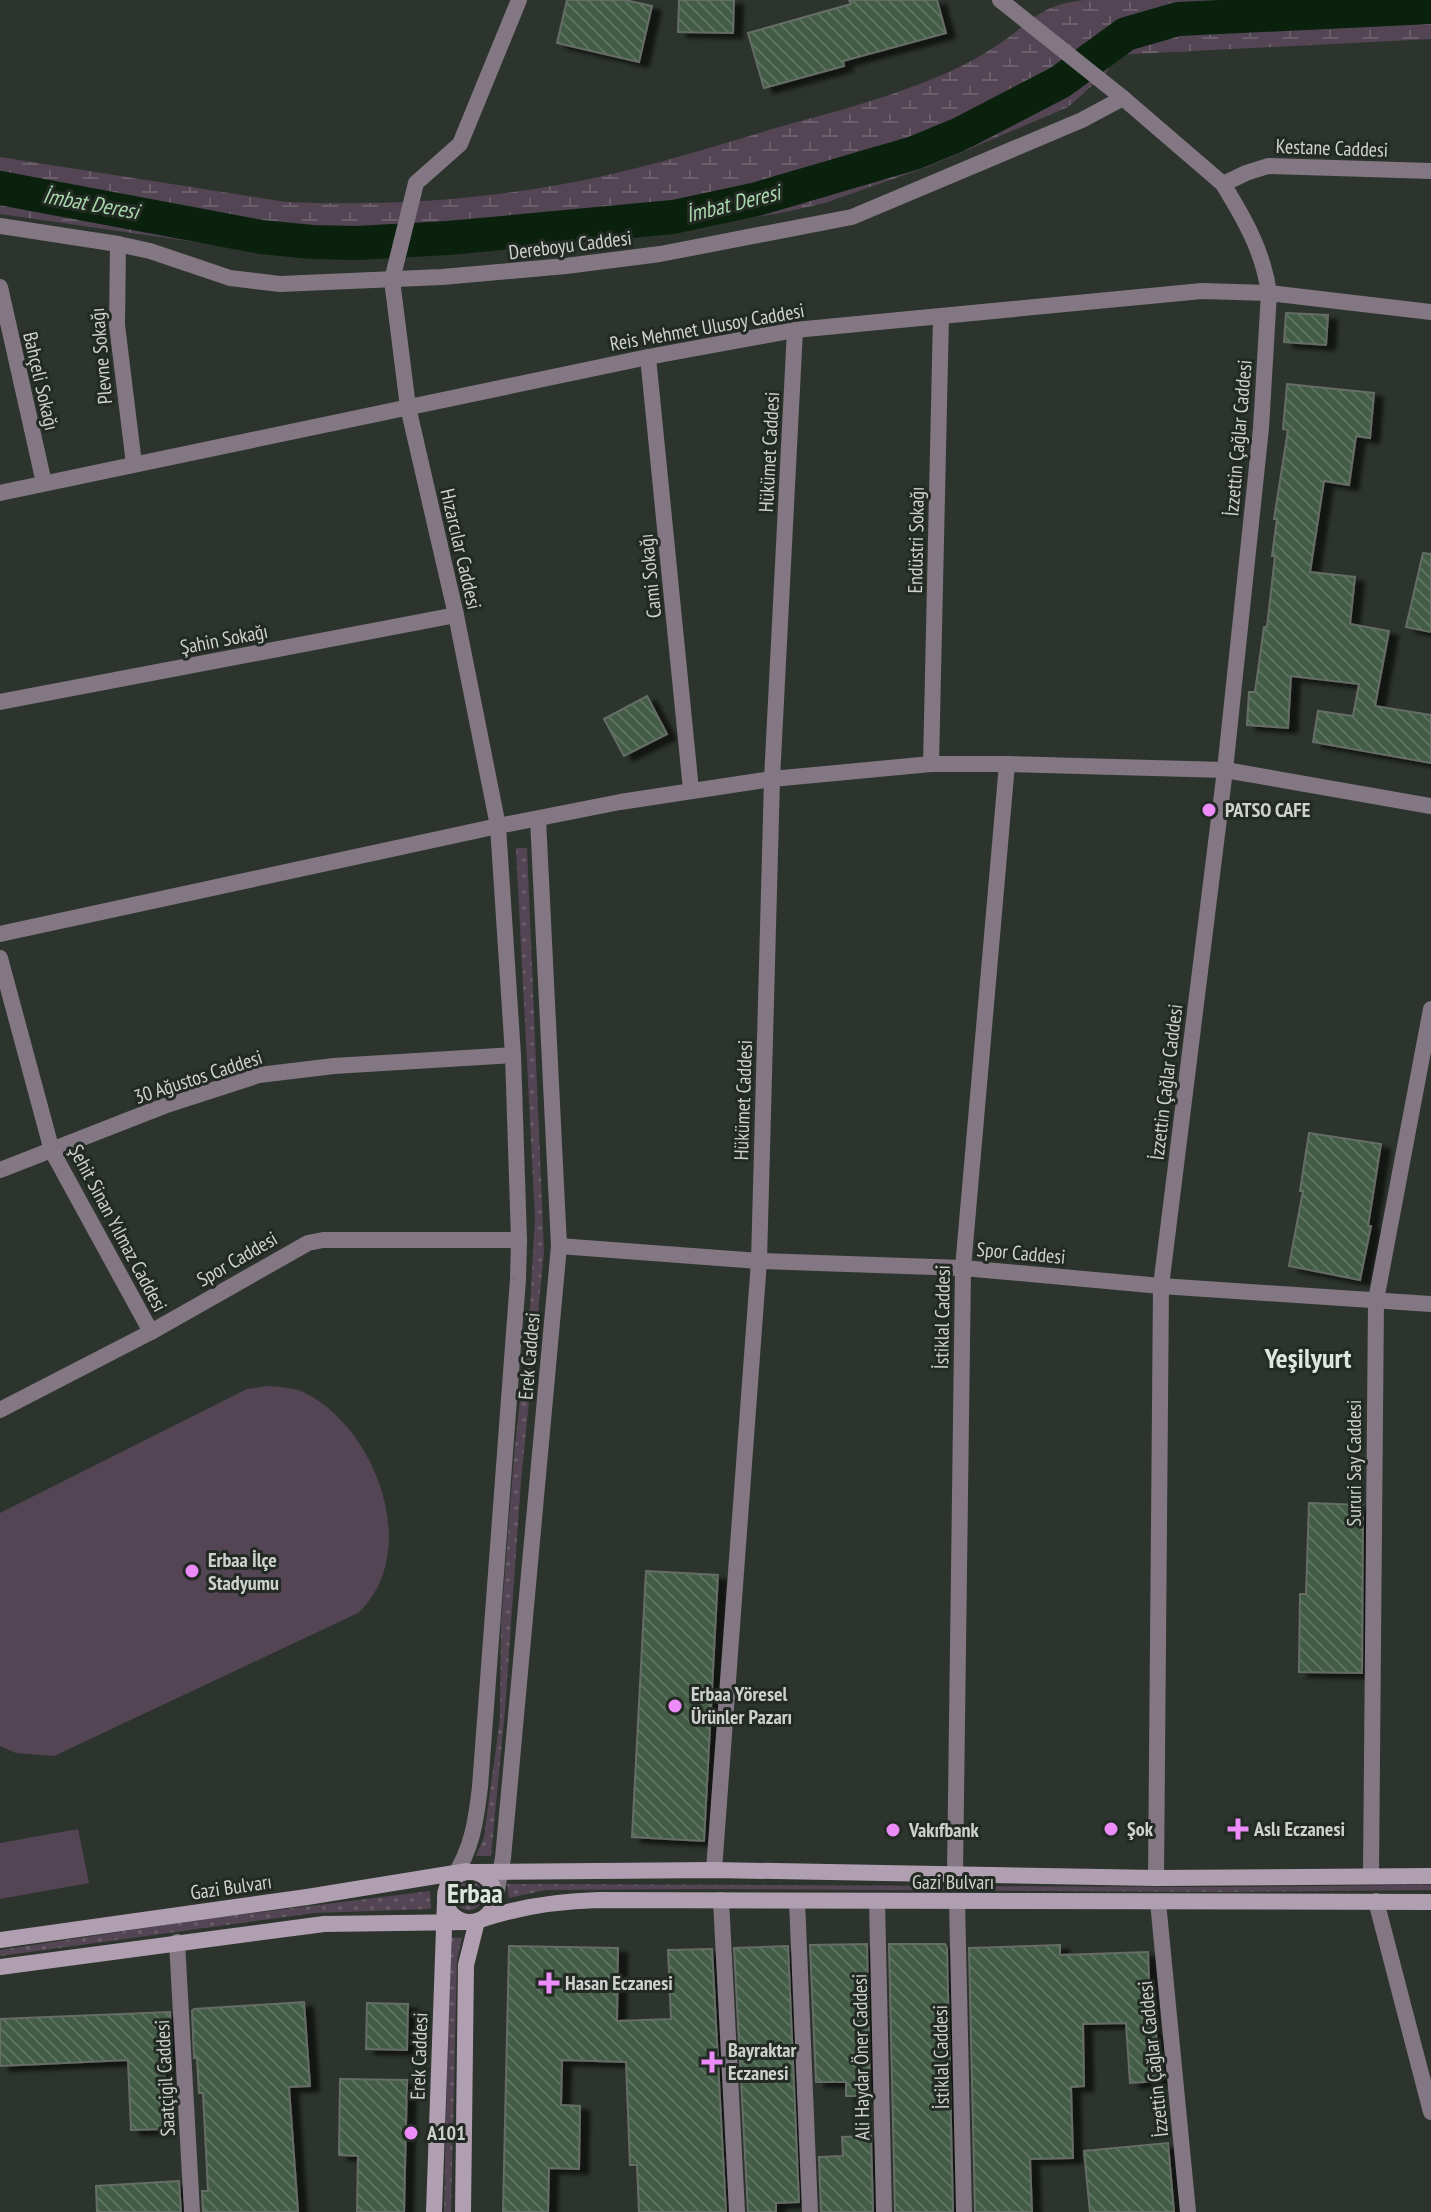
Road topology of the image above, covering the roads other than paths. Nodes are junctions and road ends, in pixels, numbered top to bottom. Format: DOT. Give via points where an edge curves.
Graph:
graph roads {
  1 [pos="519,0"];
  2 [pos="1007,2"];
  3 [pos="1123,98"];
  4 [pos="1431,171"];
  5 [pos="1223,184"];
  6 [pos="0,226"];
  7 [pos="118,244"];
  8 [pos="392,280"];
  9 [pos="0,287"];
  10 [pos="1269,293"];
  11 [pos="1431,312"];
  12 [pos="941,316"];
  13 [pos="795,330"];
  14 [pos="648,357"];
  15 [pos="408,407"];
  16 [pos="134,464"];
  17 [pos="44,483"];
  18 [pos="0,493"];
  19 [pos="456,615"];
  20 [pos="0,702"];
  21 [pos="931,764"];
  22 [pos="1007,764"];
  23 [pos="1225,770"];
  24 [pos="772,779"];
  25 [pos="691,790"];
  26 [pos="1431,806"];
  27 [pos="538,819"];
  28 [pos="498,826"];
  29 [pos="0,934"];
  30 [pos="0,958"];
  31 [pos="1431,1009"];
  32 [pos="513,1055"];
  33 [pos="52,1151"];
  34 [pos="0,1170"];
  35 [pos="519,1240"];
  36 [pos="559,1246"];
  37 [pos="759,1261"];
  38 [pos="963,1268"];
  39 [pos="1161,1286"];
  40 [pos="1376,1300"];
  41 [pos="1431,1304"];
  42 [pos="151,1332"];
  43 [pos="0,1410"];
  44 [pos="714,1870"];
  45 [pos="501,1873"];
  46 [pos="463,1874"];
  47 [pos="955,1874"];
  48 [pos="1371,1874"];
  49 [pos="1431,1876"];
  50 [pos="1156,1878"];
  51 [pos="496,1895"];
  52 [pos="721,1900"];
  53 [pos="445,1901"];
  54 [pos="797,1901"];
  55 [pos="1376,1901"];
  56 [pos="877,1902"];
  57 [pos="957,1902"];
  58 [pos="1158,1902"];
  59 [pos="1431,1902"];
  60 [pos="473,1921"];
  61 [pos="444,1922"];
  62 [pos="0,1940"];
  63 [pos="177,1942"];
  64 [pos="0,1967"];
  65 [pos="1431,2112"];
  66 [pos="192,2212"];
  67 [pos="434,2212"];
  68 [pos="463,2212"];
  69 [pos="737,2212"];
  70 [pos="810,2212"];
  71 [pos="884,2212"];
  72 [pos="964,2212"];
  73 [pos="1188,2212"];
  1 -- 8 [label="street" via="460,144 416,183"];
  2 -- 3 [label="street"];
  3 -- 5 [label="street"];
  3 -- 8 [label="street, Dereboyu Caddesi" via="852,217 660,254"];
  4 -- 5 [label="street, Kestane Caddesi" via="1268,166"];
  5 -- 10 [label="street, İzzettin Çağlar Caddesi" via="1260,250"];
  6 -- 7 [label="street, Dereboyu Caddesi"];
  7 -- 8 [label="street, Dereboyu Caddesi" via="252,282"];
  7 -- 16 [label="street, Plevne Sokağı" via="117,325"];
  8 -- 15 [label="street, Hızarcılar Caddesi"];
  9 -- 17 [label="street, Bahçeli Sokağı"];
  10 -- 11 [label="street, Reis Mehmet Ulusoy Caddesi"];
  10 -- 12 [label="street, Reis Mehmet Ulusoy Caddesi" via="1202,291"];
  10 -- 23 [label="street, İzzettin Çağlar Caddesi" via="1261,428"];
  12 -- 13 [label="street, Reis Mehmet Ulusoy Caddesi"];
  12 -- 21 [label="street, Endüstri Sokağı"];
  13 -- 14 [label="street, Reis Mehmet Ulusoy Caddesi"];
  13 -- 24 [label="street, Hükümet Caddesi"];
  14 -- 15 [label="street, Reis Mehmet Ulusoy Caddesi"];
  14 -- 25 [label="street, Cami Sokağı"];
  15 -- 16 [label="street, Reis Mehmet Ulusoy Caddesi"];
  15 -- 19 [label="street, Hızarcılar Caddesi"];
  16 -- 17 [label="street, Reis Mehmet Ulusoy Caddesi"];
  17 -- 18 [label="street, Reis Mehmet Ulusoy Caddesi"];
  19 -- 20 [label="street, Şahin Sokağı"];
  19 -- 28 [label="street, Hızarcılar Caddesi"];
  21 -- 22 [label="street"];
  21 -- 24 [label="street"];
  22 -- 23 [label="street"];
  22 -- 38 [label="street, İstiklal Caddesi"];
  23 -- 26 [label="street"];
  23 -- 39 [label="street, İzzettin Çağlar Caddesi"];
  24 -- 25 [label="street"];
  24 -- 37 [label="street, Hükümet Caddesi"];
  25 -- 27 [label="street"];
  27 -- 28 [label="street"];
  27 -- 36 [label="street, Erek Caddesi"];
  28 -- 29 [label="street"];
  28 -- 32 [label="street, Erek Caddesi"];
  30 -- 33 [label="street, Şehit Sinan Yılmaz Caddesi"];
  31 -- 40 [label="street, Sururi Say Caddesi"];
  32 -- 33 [label="street, 30 Ağustos Caddesi" via="259,1075"];
  32 -- 35 [label="street, Erek Caddesi"];
  33 -- 34 [label="street, 30 Ağustos Caddesi"];
  33 -- 42 [label="street, Şehit Sinan Yılmaz Caddesi"];
  35 -- 42 [label="street, Spor Caddesi" via="308,1243"];
  35 -- 46 [label="street, Erek Caddesi" via="480,1787"];
  36 -- 37 [label="street, Spor Caddesi"];
  36 -- 45 [label="street, Erek Caddesi"];
  37 -- 38 [label="street, Spor Caddesi"];
  37 -- 44 [label="street, Hükümet Caddesi"];
  38 -- 39 [label="street, Spor Caddesi"];
  38 -- 47 [label="street, İstiklal Caddesi"];
  39 -- 40 [label="street, Spor Caddesi"];
  39 -- 50 [label="street, İzzettin Çağlar Caddesi"];
  40 -- 41 [label="street, Spor Caddesi"];
  40 -- 48 [label="street, Sururi Say Caddesi"];
  42 -- 43 [label="street, Spor Caddesi"];
  44 -- 45 [label="main road, Gazi Bulvarı"];
  44 -- 47 [label="main road, Gazi Bulvarı"];
  45 -- 46 [label="main road, Gazi Bulvarı"];
  45 -- 51 [label="street, Erek Caddesi"];
  46 -- 51 [label="main road" via="489,1880"];
  46 -- 53 [label="main road" via="445,1892"];
  46 -- 62 [label="main road, Gazi Bulvarı"];
  47 -- 50 [label="main road, Gazi Bulvarı"];
  48 -- 49 [label="main road, Gazi Bulvarı"];
  48 -- 50 [label="main road, Gazi Bulvarı"];
  51 -- 60 [label="main road" via="490,1911"];
  52 -- 54 [label="main road, Gazi Bulvarı"];
  52 -- 60 [label="main road, Gazi Bulvarı" via="551,1902"];
  52 -- 69 [label="street"];
  53 -- 60 [label="main road" via="453,1916"];
  53 -- 61 [label="main road, Erek Caddesi"];
  54 -- 56 [label="main road, Gazi Bulvarı"];
  54 -- 70 [label="street"];
  55 -- 58 [label="main road, Gazi Bulvarı"];
  55 -- 59 [label="main road, Gazi Bulvarı"];
  55 -- 65 [label="street"];
  56 -- 57 [label="main road, Gazi Bulvarı"];
  56 -- 71 [label="street, Ali Haydar Öner Caddesi"];
  57 -- 58 [label="main road, Gazi Bulvarı"];
  57 -- 72 [label="street, İstiklal Caddesi"];
  58 -- 73 [label="street, İzzettin Çağlar Caddesi"];
  60 -- 61 [label="main road, Gazi Bulvarı"];
  60 -- 68 [label="main road" via="466,1965"];
  61 -- 63 [label="main road, Gazi Bulvarı" via="334,1923"];
  61 -- 67 [label="main road, Erek Caddesi"];
  63 -- 64 [label="main road, Gazi Bulvarı"];
  63 -- 66 [label="street, Saatçigil Caddesi"];
}
